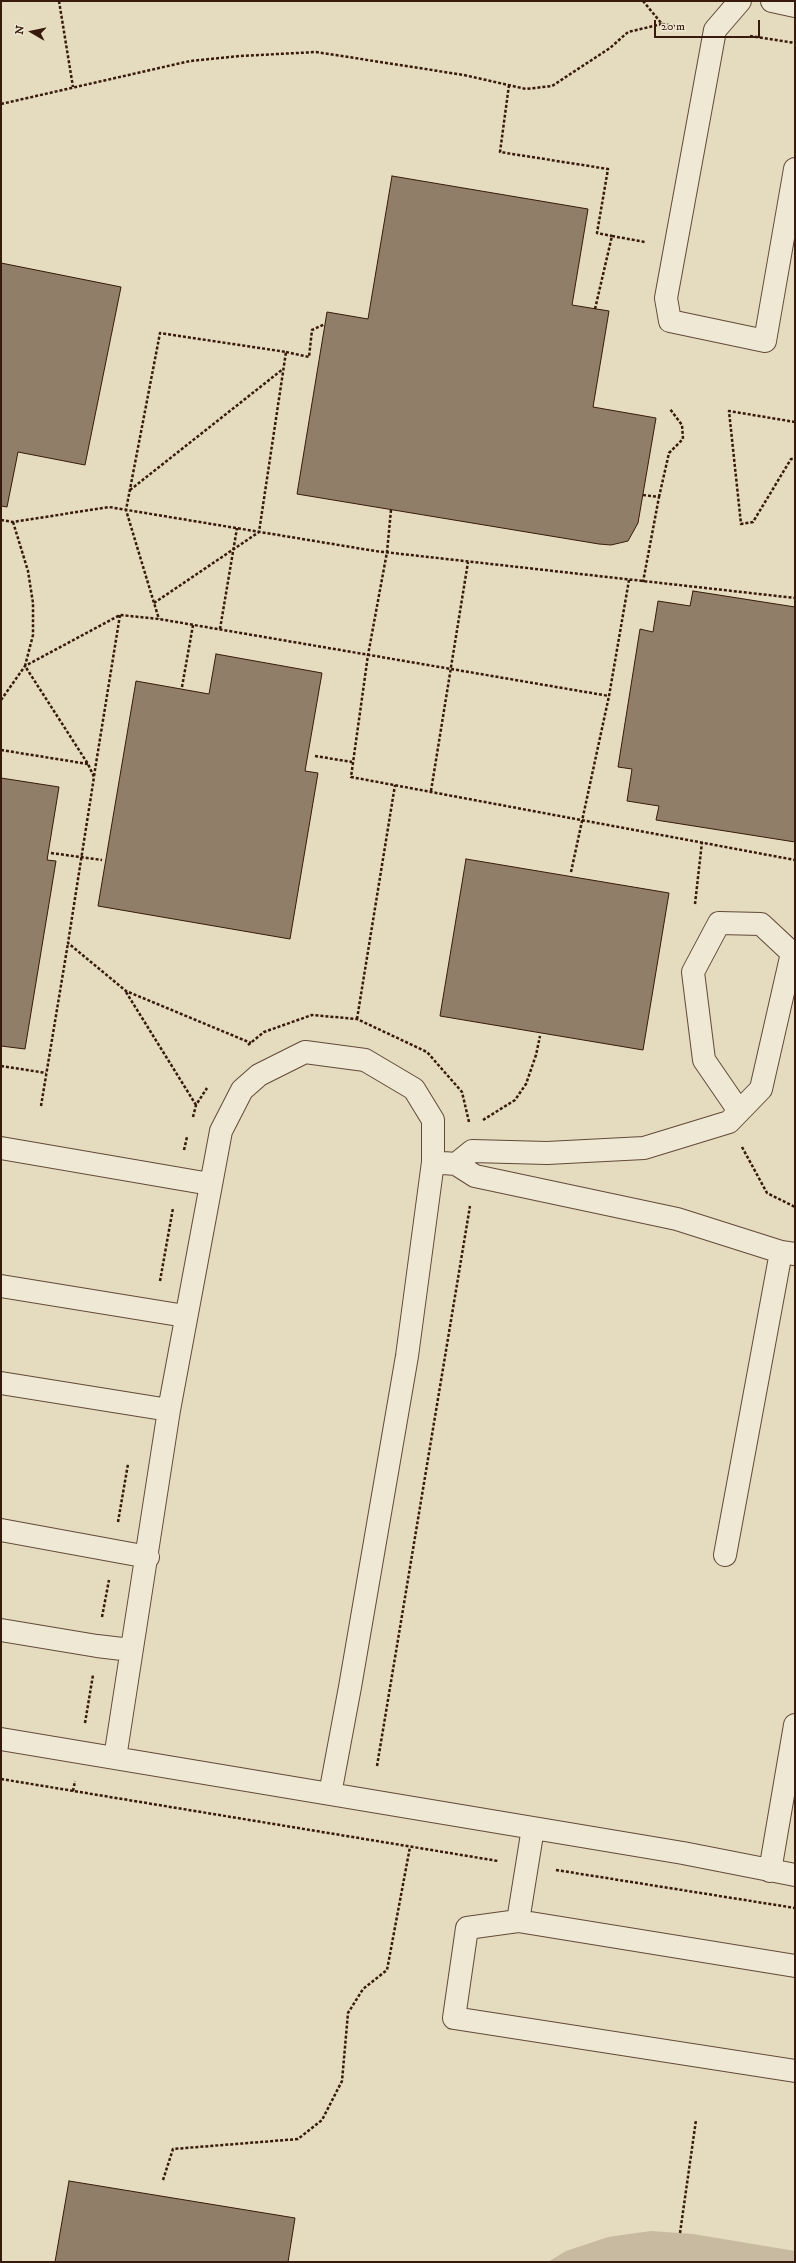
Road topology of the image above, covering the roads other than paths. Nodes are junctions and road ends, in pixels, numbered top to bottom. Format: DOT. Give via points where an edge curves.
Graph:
graph roads {
  1 [pos="740,1"];
  2 [pos="772,1"];
  3 [pos="795,6"];
  4 [pos="795,169"];
  5 [pos="734,1117"];
  6 [pos="1,1148"];
  7 [pos="434,1162"];
  8 [pos="456,1164"];
  9 [pos="210,1184"];
  10 [pos="788,1253"];
  11 [pos="1,1286"];
  12 [pos="185,1316"];
  13 [pos="1,1383"];
  14 [pos="169,1410"];
  15 [pos="1,1530"];
  16 [pos="725,1555"];
  17 [pos="148,1557"];
  18 [pos="1,1630"];
  19 [pos="131,1650"];
  20 [pos="795,1725"];
  21 [pos="1,1739"];
  22 [pos="115,1758"];
  23 [pos="792,1767"];
  24 [pos="330,1794"];
  25 [pos="533,1828"];
  26 [pos="770,1871"];
  27 [pos="795,1875"];
  28 [pos="518,1921"];
  29 [pos="795,1966"];
  30 [pos="795,2071"];
  1 -- 4 [label="lane" via="715,30 666,298 670,321 765,341"];
  2 -- 3 [label="lane"];
  5 -- 5 [label="lane" via="761,1089 792,953 761,924 719,923 693,972 704,1060"];
  5 -- 8 [label="lane" via="644,1148 547,1153 472,1151"];
  6 -- 9 [label="lane"];
  7 -- 8 [label="lane"];
  7 -- 9 [label="lane" via="433,1120 414,1089 365,1060 305,1052 259,1075 242,1090 221,1132"];
  7 -- 24 [label="lane" via="407,1356"];
  8 -- 10 [label="lane" via="475,1176 677,1219"];
  9 -- 12 [label="lane"];
  10 -- 16 [label="lane"];
  11 -- 12 [label="lane"];
  12 -- 14 [label="lane"];
  13 -- 14 [label="lane"];
  14 -- 17 [label="lane"];
  15 -- 17 [label="lane"];
  17 -- 19 [label="lane"];
  18 -- 19 [label="lane"];
  19 -- 22 [label="lane"];
  20 -- 23 [label="lane"];
  21 -- 22 [label="lane"];
  22 -- 24 [label="lane"];
  23 -- 26 [label="lane"];
  24 -- 25 [label="lane"];
  25 -- 26 [label="lane" via="683,1853"];
  25 -- 28 [label="lane"];
  26 -- 27 [label="lane"];
  28 -- 29 [label="lane"];
  28 -- 30 [label="lane" via="467,1928 454,2018"];
}
